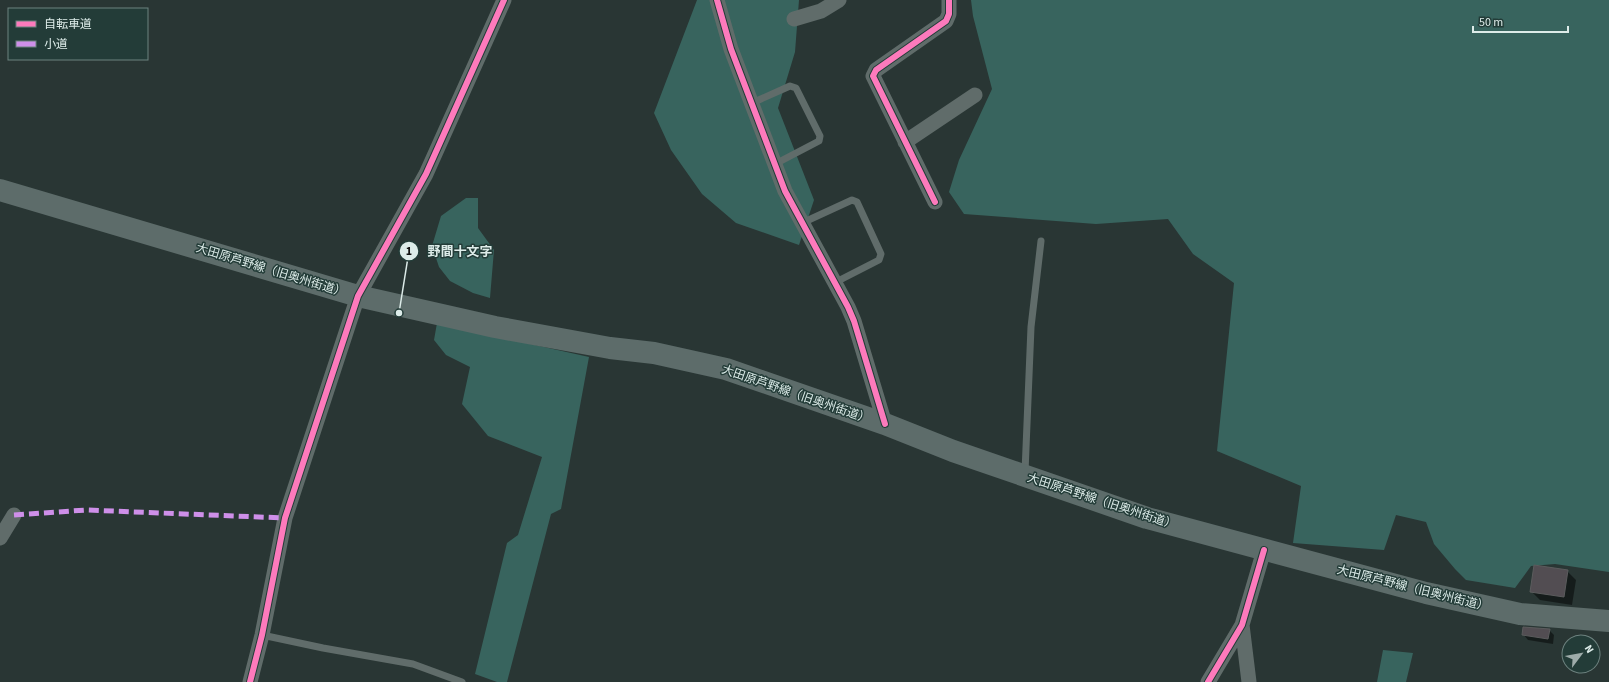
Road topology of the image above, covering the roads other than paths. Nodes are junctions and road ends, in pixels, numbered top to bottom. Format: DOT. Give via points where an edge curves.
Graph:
graph roads {
  1 [pos="504,0"];
  2 [pos="717,0"];
  3 [pos="839,0"];
  4 [pos="949,0"];
  5 [pos="794,19"];
  6 [pos="975,95"];
  7 [pos="752,103"];
  8 [pos="905,142"];
  9 [pos="775,164"];
  10 [pos="0,190"];
  11 [pos="935,202"];
  12 [pos="801,223"];
  13 [pos="1041,241"];
  14 [pos="834,283"];
  15 [pos="358,296"];
  16 [pos="885,424"];
  17 [pos="1024,476"];
  18 [pos="0,518"];
  19 [pos="0,538"];
  20 [pos="1264,550"];
  21 [pos="1609,621"];
  22 [pos="1242,625"];
  23 [pos="262,635"];
  24 [pos="250,682"];
  25 [pos="462,682"];
  26 [pos="1208,682"];
  27 [pos="1249,682"];
  1 -- 15 [label="street" via="426,174"];
  2 -- 7 [label="street"];
  3 -- 5 [label="street" via="821,11"];
  4 -- 8 [label="street" via="946,21 876,70 873,76"];
  6 -- 8 [label="street"];
  7 -- 9 [label="street"];
  7 -- 9 [label="lane" via="790,86 796,88 820,136 819,141"];
  8 -- 11 [label="street"];
  9 -- 12 [label="street"];
  10 -- 15 [label="main road, 大田原芦野線（旧奥州街道）"];
  12 -- 14 [label="street"];
  12 -- 14 [label="lane" via="852,200 857,202 881,254 879,260"];
  13 -- 17 [label="lane" via="1031,327"];
  14 -- 16 [label="street" via="854,321"];
  15 -- 16 [label="main road, 大田原芦野線（旧奥州街道）" via="494,327 610,348 654,353 726,369"];
  15 -- 23 [label="street" via="285,518"];
  16 -- 17 [label="main road, 大田原芦野線（旧奥州街道）"];
  17 -- 20 [label="main road, 大田原芦野線（旧奥州街道）" via="1147,518"];
  18 -- 19 [label="street" via="14,515"];
  20 -- 21 [label="main road, 大田原芦野線（旧奥州街道）" via="1426,594 1520,614"];
  20 -- 22 [label="street"];
  22 -- 26 [label="street"];
  22 -- 27 [label="street"];
  23 -- 24 [label="street"];
  23 -- 25 [label="lane" via="413,664"];
}
